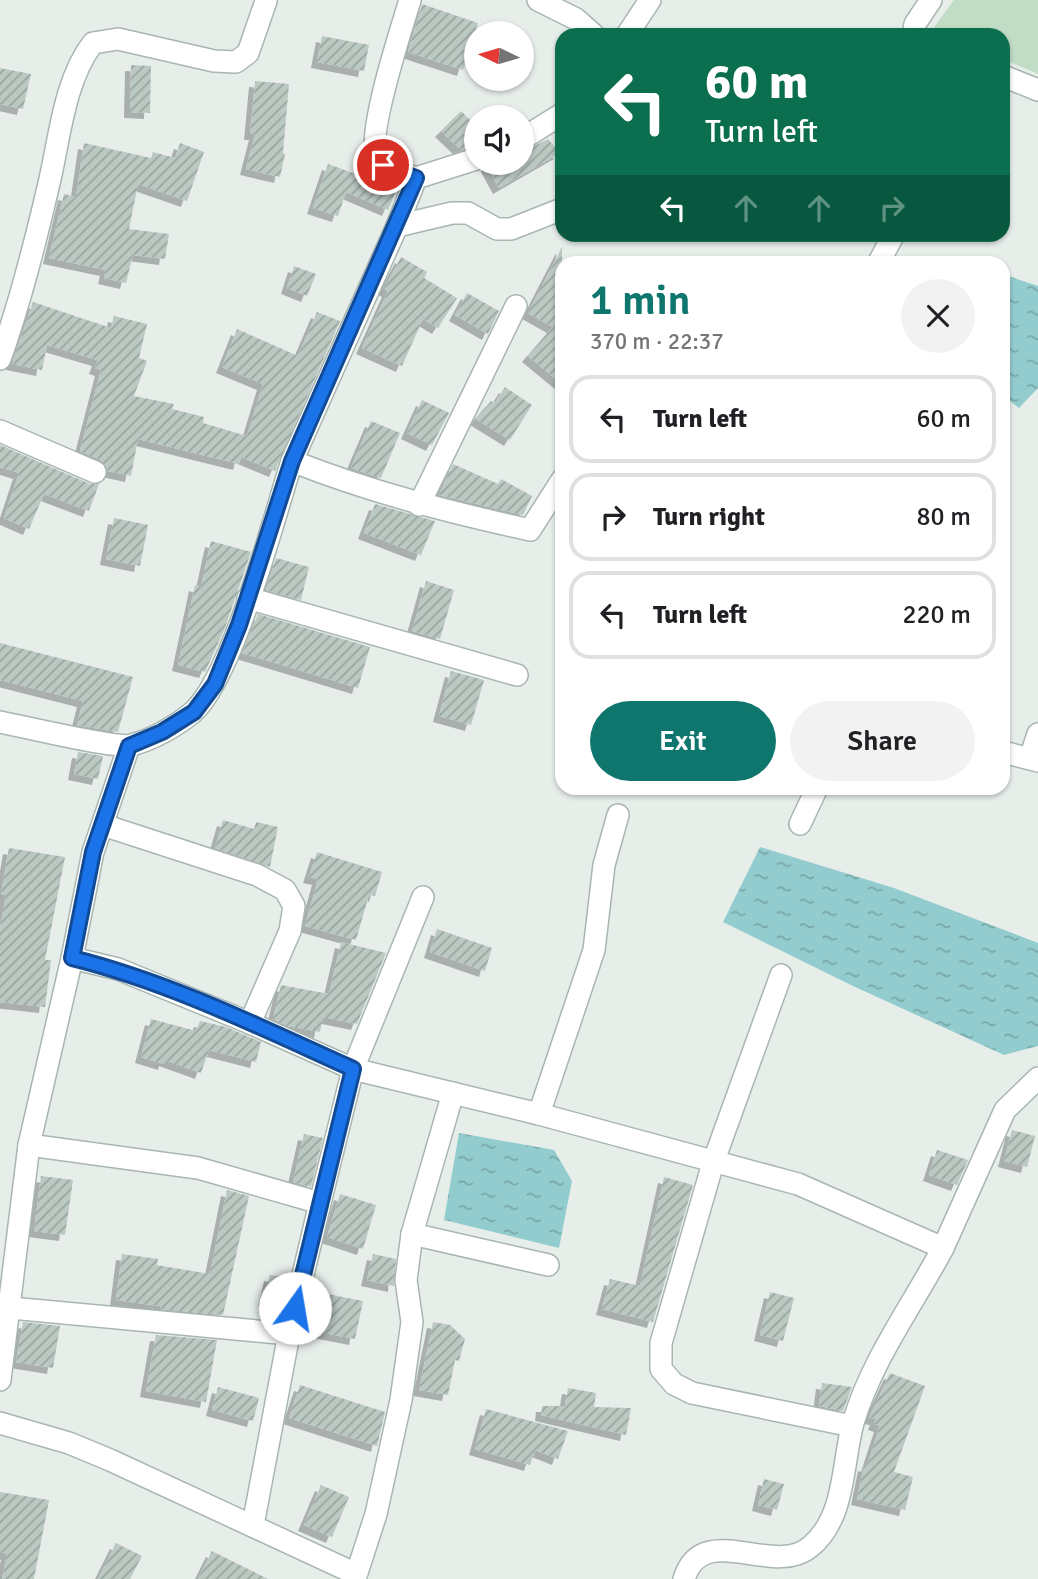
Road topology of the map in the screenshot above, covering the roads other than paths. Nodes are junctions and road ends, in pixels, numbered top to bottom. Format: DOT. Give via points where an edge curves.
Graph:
graph roads {
  1 [pos="410,0"];
  2 [pos="538,0"];
  3 [pos="650,0"];
  4 [pos="931,0"];
  5 [pos="265,1"];
  6 [pos="586,28"];
  7 [pos="632,28"];
  8 [pos="915,28"];
  9 [pos="1010,79"];
  10 [pos="1038,90"];
  11 [pos="555,118"];
  12 [pos="534,132"];
  13 [pos="464,163"];
  14 [pos="416,178"];
  15 [pos="555,212"];
  16 [pos="397,226"];
  17 [pos="516,306"];
  18 [pos="0,359"];
  19 [pos="0,431"];
  20 [pos="292,461"];
  21 [pos="95,472"];
  22 [pos="555,491"];
  23 [pos="419,505"];
  24 [pos="248,598"];
  25 [pos="517,675"];
  26 [pos="0,722"];
  27 [pos="1038,734"];
  28 [pos="129,746"];
  29 [pos="1010,754"];
  30 [pos="1034,759"];
  31 [pos="814,795"];
  32 [pos="618,815"];
  33 [pos="800,824"];
  34 [pos="103,825"];
  35 [pos="423,897"];
  36 [pos="72,958"];
  37 [pos="781,975"];
  38 [pos="250,1023"];
  39 [pos="353,1069"];
  40 [pos="1038,1078"];
  41 [pos="453,1093"];
  42 [pos="539,1114"];
  43 [pos="29,1145"];
  44 [pos="713,1164"];
  45 [pos="320,1203"];
  46 [pos="412,1234"];
  47 [pos="943,1248"];
  48 [pos="548,1265"];
  49 [pos="7,1283"];
  50 [pos="11,1308"];
  51 [pos="289,1334"];
  52 [pos="0,1380"];
  53 [pos="0,1423"];
  54 [pos="852,1426"];
  55 [pos="253,1525"];
  56 [pos="355,1576"];
  57 [pos="684,1579"];
  1 -- 14 [label="street" via="373,142 383,165"];
  2 -- 6 [label="street"];
  3 -- 7 [label="street"];
  4 -- 8 [label="street"];
  5 -- 18 [label="street" via="248,53 236,62 118,39 93,43 87,50 66,108 29,266"];
  9 -- 10 [label="street"];
  11 -- 12 [label="street"];
  13 -- 14 [label="street"];
  14 -- 16 [label="street"];
  15 -- 16 [label="street" via="511,229 497,229 468,213"];
  16 -- 20 [label="street"];
  17 -- 23 [label="street"];
  19 -- 21 [label="street"];
  20 -- 23 [label="street"];
  20 -- 24 [label="street"];
  22 -- 23 [label="street" via="530,530"];
  24 -- 25 [label="street"];
  24 -- 28 [label="street" via="215,684 194,712"];
  26 -- 28 [label="street"];
  27 -- 30 [label="street"];
  28 -- 34 [label="street"];
  29 -- 30 [label="street"];
  31 -- 33 [label="street"];
  32 -- 42 [label="street" via="604,864 594,950"];
  34 -- 36 [label="street" via="93,852"];
  34 -- 38 [label="street" via="257,875 285,890 294,906 290,931"];
  35 -- 39 [label="street"];
  36 -- 38 [label="street" via="118,969"];
  36 -- 43 [label="street"];
  37 -- 44 [label="street"];
  38 -- 39 [label="street"];
  39 -- 41 [label="street"];
  39 -- 45 [label="street"];
  40 -- 47 [label="street" via="1006,1110"];
  41 -- 42 [label="street"];
  41 -- 46 [label="street"];
  42 -- 44 [label="street"];
  43 -- 45 [label="street" via="198,1168"];
  43 -- 49 [label="street"];
  44 -- 47 [label="street" via="798,1184"];
  44 -- 54 [label="street" via="661,1343 661,1369 674,1384 692,1394"];
  45 -- 51 [label="street"];
  46 -- 48 [label="street"];
  46 -- 56 [label="street" via="406,1280 412,1322 401,1400 376,1514"];
  47 -- 54 [label="street" via="866,1383"];
  49 -- 50 [label="street"];
  50 -- 51 [label="street"];
  50 -- 52 [label="street"];
  51 -- 55 [label="street"];
  53 -- 55 [label="street" via="69,1443"];
  54 -- 57 [label="street" via="830,1522 811,1546 781,1557 724,1550 701,1553 687,1568"];
  55 -- 56 [label="street"];
}
